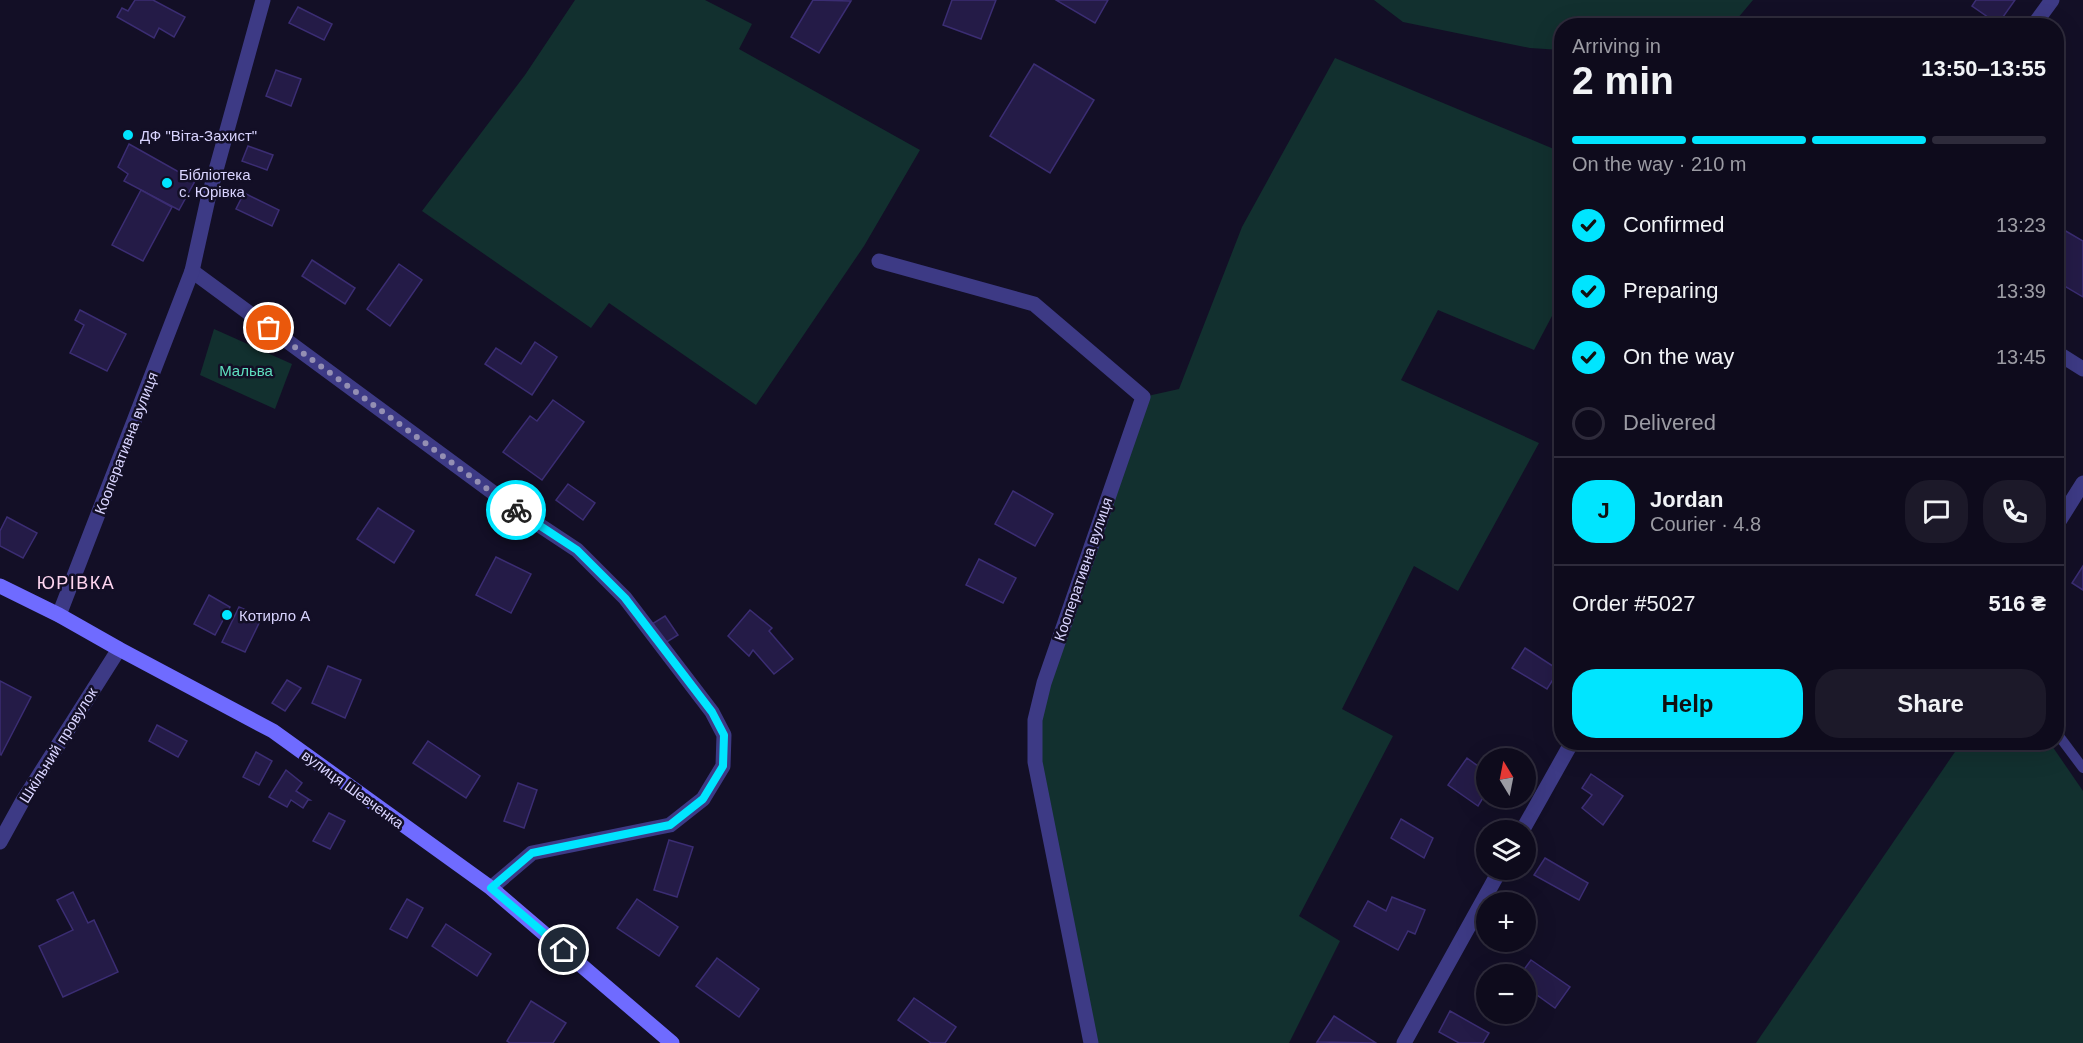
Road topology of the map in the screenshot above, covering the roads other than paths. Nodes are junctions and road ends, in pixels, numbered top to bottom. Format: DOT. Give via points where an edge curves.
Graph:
graph roads {
  1 [pos="263,0"];
  2 [pos="2052,0"];
  3 [pos="2039,18"];
  4 [pos="879,261"];
  5 [pos="192,271"];
  6 [pos="2064,357"];
  7 [pos="2083,369"];
  8 [pos="2083,483"];
  9 [pos="2064,513"];
  10 [pos="0,586"];
  11 [pos="59,615"];
  12 [pos="119,649"];
  13 [pos="2064,743"];
  14 [pos="1568,750"];
  15 [pos="2083,768"];
  16 [pos="1528,820"];
  17 [pos="0,842"];
  18 [pos="1494,880"];
  19 [pos="491,888"];
  20 [pos="672,1043"];
  21 [pos="1091,1043"];
  22 [pos="1404,1043"];
  1 -- 5 [label="street, Кооперативна вулиця"];
  2 -- 3 [label="street"];
  4 -- 21 [label="street, Кооперативна вулиця" via="1034,304 1143,397 1044,683 1035,720 1035,762"];
  5 -- 11 [label="street, Кооперативна вулиця"];
  5 -- 19 [label="street" via="518,511 577,550 625,598 712,712 724,735 723,766 703,799 670,825 532,853"];
  6 -- 7 [label="street"];
  8 -- 9 [label="street"];
  10 -- 11 [label="street, вулиця Шевченка"];
  11 -- 12 [label="street, вулиця Шевченка"];
  12 -- 17 [label="street, Шкільний провулок"];
  12 -- 19 [label="street, вулиця Шевченка" via="273,731"];
  13 -- 15 [label="lane"];
  14 -- 16 [label="street"];
  18 -- 22 [label="street"];
  19 -- 20 [label="street, вулиця Шевченка"];
}
